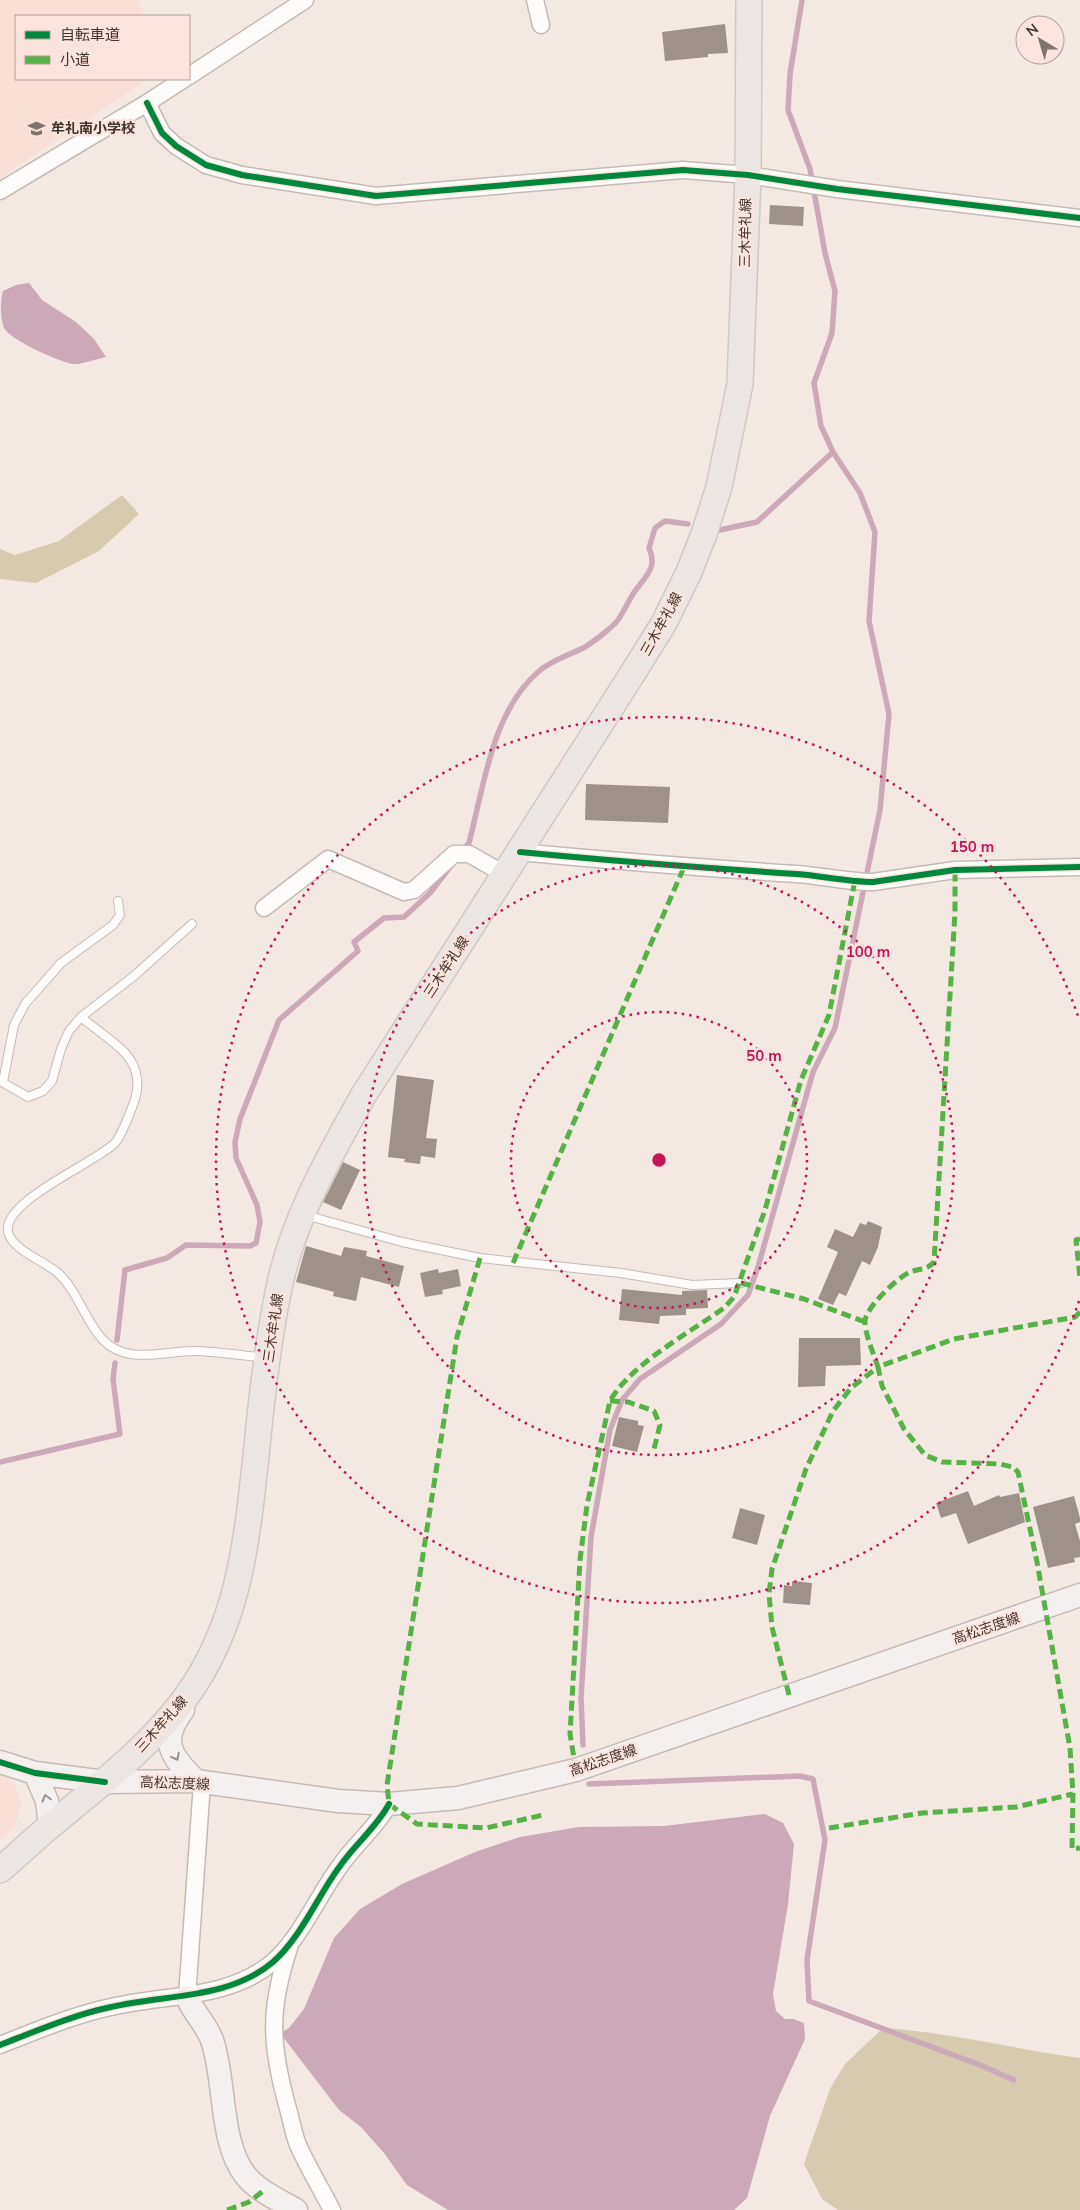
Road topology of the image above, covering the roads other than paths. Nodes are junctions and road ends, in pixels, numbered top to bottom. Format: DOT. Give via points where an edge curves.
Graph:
graph roads {
  1 [pos="305,0"];
  2 [pos="535,0"];
  3 [pos="750,0"];
  4 [pos="541,25"];
  5 [pos="190,75"];
  6 [pos="182,80"];
  7 [pos="147,103"];
  8 [pos="748,174"];
  9 [pos="0,191"];
  10 [pos="1080,218"];
  11 [pos="520,852"];
  12 [pos="1080,866"];
  13 [pos="506,875"];
  14 [pos="118,901"];
  15 [pos="264,908"];
  16 [pos="192,924"];
  17 [pos="81,1017"];
  18 [pos="1,1082"];
  19 [pos="303,1214"];
  20 [pos="741,1283"];
  21 [pos="268,1359"];
  22 [pos="1080,1596"];
  23 [pos="204,1667"];
  24 [pos="0,1762"];
  25 [pos="35,1773"];
  26 [pos="105,1782"];
  27 [pos="199,1782"];
  28 [pos="389,1804"];
  29 [pos="50,1826"];
  30 [pos="0,1870"];
  31 [pos="290,1943"];
  32 [pos="187,1997"];
  33 [pos="0,2045"];
  34 [pos="296,2210"];
  35 [pos="332,2210"];
  1 -- 5 [label="street"];
  2 -- 4 [label="street"];
  3 -- 8 [label="main road, 三木牟礼線"];
  6 -- 7 [label="street"];
  7 -- 8 [label="street" via="162,133 206,165 242,175 376,196 683,170"];
  7 -- 9 [label="street"];
  8 -- 10 [label="street" via="837,189"];
  8 -- 11 [label="main road, 三木牟礼線" via="740,384 719,487 704,534 664,623"];
  11 -- 12 [label="street" via="866,882 955,870"];
  11 -- 13 [label="main road, 三木牟礼線"];
  13 -- 15 [label="street" via="469,854 454,854 414,890 404,892 328,859"];
  13 -- 19 [label="main road, 三木牟礼線" via="363,1096 328,1157"];
  14 -- 18 [label="lane" via="120,915 113,925 61,963 26,1004 14,1025"];
  16 -- 17 [label="lane" via="134,976"];
  17 -- 18 [label="lane" via="69,1031 52,1081 43,1091 28,1097"];
  17 -- 21 [label="lane" via="126,1054 137,1074 137,1094 116,1142 16,1210 8,1222 8,1233 20,1249 40,1259 60,1275 103,1340 120,1353 156,1355 195,1351"];
  19 -- 20 [label="lane" via="402,1242 480,1258 621,1273 692,1285"];
  19 -- 21 [label="main road, 三木牟礼線" via="279,1288"];
  21 -- 23 [label="main road, 三木牟礼線" via="240,1577 219,1640"];
  22 -- 28 [label="main road, 高松志度線" via="576,1770 458,1798"];
  23 -- 26 [label="main road, 三木牟礼線" via="187,1697"];
  23 -- 27 [label="main road, one-way" via="199,1688 173,1723 169,1741 180,1766"];
  24 -- 25 [label="main road, 高松志度線"];
  25 -- 26 [label="main road, 高松志度線"];
  29 -- 25 [label="main road, one-way" via="47,1801"];
  26 -- 27 [label="main road, 高松志度線"];
  26 -- 29 [label="main road, 三木牟礼線"];
  27 -- 28 [label="main road, 高松志度線" via="338,1801"];
  27 -- 32 [label="street"];
  28 -- 31 [label="street" via="381,1819 340,1865"];
  29 -- 30 [label="main road, 三木牟礼線"];
  31 -- 32 [label="street" via="273,1962 255,1974"];
  31 -- 35 [label="street" via="275,2001 273,2038 298,2144"];
  32 -- 33 [label="street" via="111,2006"];
  32 -- 34 [label="main road" via="211,2038 236,2160 246,2177"];
}
